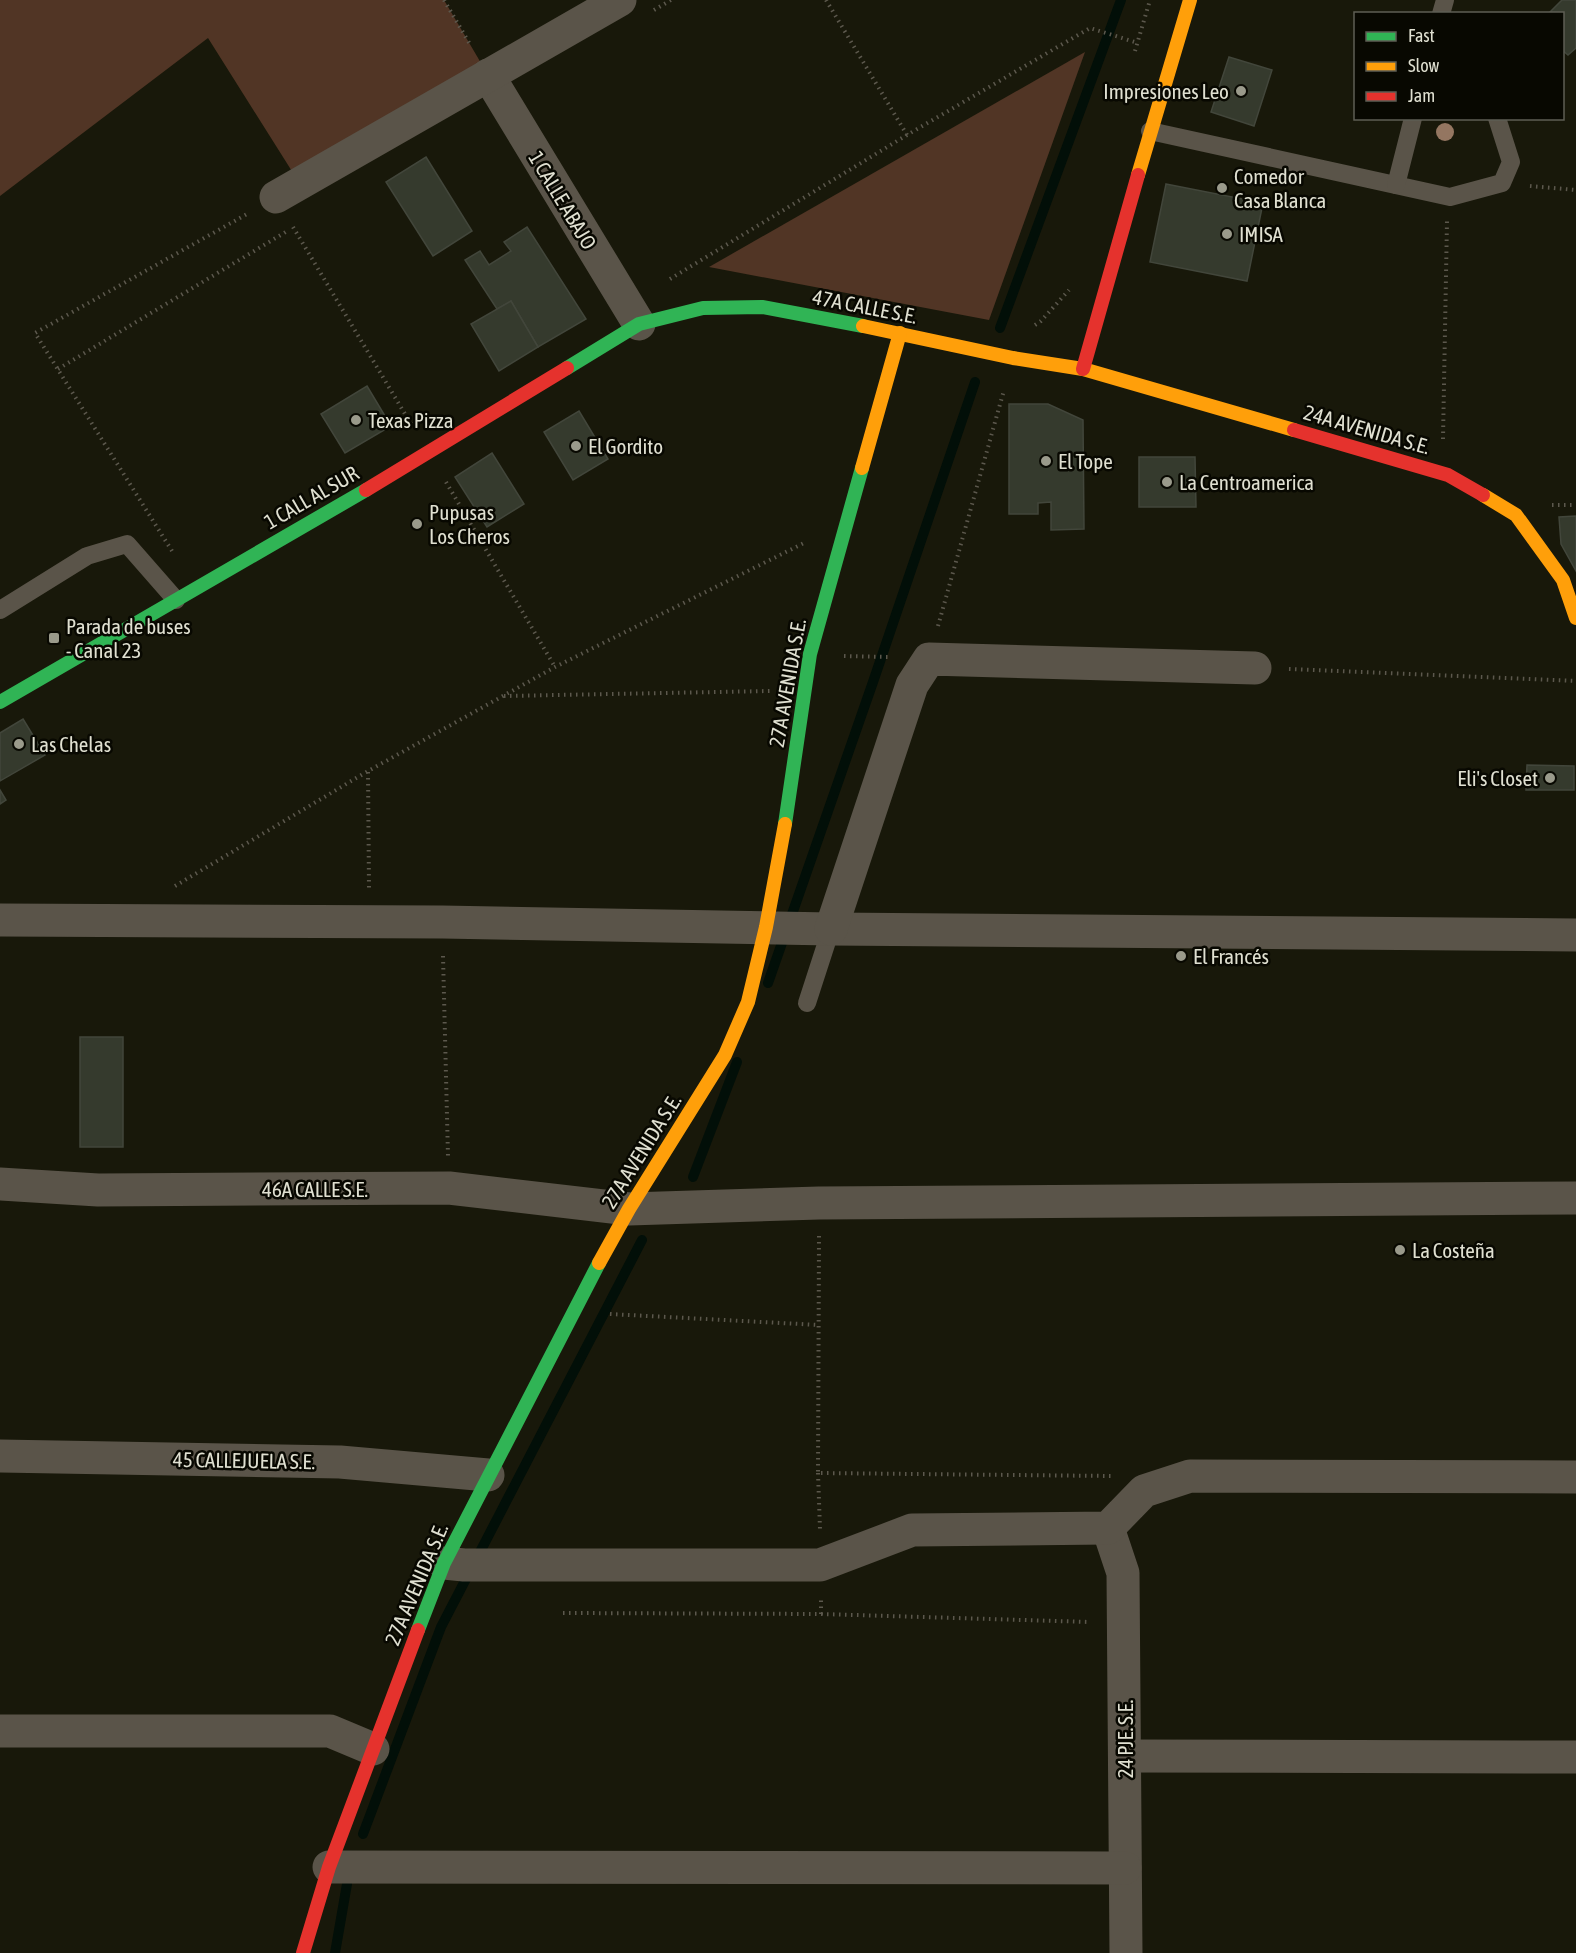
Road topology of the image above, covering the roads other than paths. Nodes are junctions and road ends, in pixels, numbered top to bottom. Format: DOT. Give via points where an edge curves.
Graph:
graph roads {
  1 [pos="620,0"];
  2 [pos="1190,0"];
  3 [pos="488,75"];
  4 [pos="1412,120"];
  5 [pos="1498,120"];
  6 [pos="1150,131"];
  7 [pos="1396,185"];
  8 [pos="276,197"];
  9 [pos="639,324"];
  10 [pos="900,333"];
  11 [pos="1083,369"];
  12 [pos="176,600"];
  13 [pos="0,610"];
  14 [pos="1576,618"];
  15 [pos="1255,668"];
  16 [pos="0,702"];
  17 [pos="0,920"];
  18 [pos="796,928"];
  19 [pos="1576,935"];
  20 [pos="807,1003"];
  21 [pos="0,1184"];
  22 [pos="1576,1198"];
  23 [pos="634,1209"];
  24 [pos="0,1456"];
  25 [pos="488,1475"];
  26 [pos="1576,1477"];
  27 [pos="1108,1528"];
  28 [pos="454,1564"];
  29 [pos="0,1731"];
  30 [pos="373,1749"];
  31 [pos="1125,1756"];
  32 [pos="1576,1757"];
  33 [pos="333,1867"];
  34 [pos="1125,1868"];
  35 [pos="303,1953"];
  36 [pos="1126,1953"];
  1 -- 3 [label="street"];
  2 -- 6 [label="street"];
  3 -- 8 [label="street"];
  3 -- 9 [label="street, 1 CALLE ABAJO"];
  4 -- 7 [label="lane"];
  5 -- 7 [label="lane" via="1511,162 1502,183 1450,197"];
  6 -- 7 [label="lane"];
  6 -- 11 [label="street"];
  9 -- 10 [label="street, 47A CALLE S.E." via="703,308 762,307"];
  9 -- 12 [label="street, 1 CALL AL SUR" via="429,453"];
  10 -- 11 [label="street, 47A CALLE S.E."];
  10 -- 18 [label="street, 27A AVENIDA S.E." via="810,654 790,794"];
  11 -- 14 [label="street, 24A AVENIDA S.E." via="1448,475 1516,515 1563,580"];
  12 -- 13 [label="lane" via="127,544 87,556"];
  12 -- 16 [label="street, 1 CALL AL SUR"];
  15 -- 18 [label="street" via="929,659 912,685"];
  17 -- 18 [label="street"];
  18 -- 19 [label="street"];
  18 -- 20 [label="lane"];
  18 -- 23 [label="street, 27A AVENIDA S.E." via="748,1002 725,1055"];
  21 -- 23 [label="street, 46A CALLE S.E." via="98,1190 449,1188"];
  22 -- 23 [label="street, 46A CALLE S.E." via="819,1203"];
  23 -- 25 [label="street, 27A AVENIDA S.E." via="572,1313"];
  24 -- 25 [label="street, 45 CALLEJUELA S.E." via="340,1462"];
  25 -- 28 [label="street, 27A AVENIDA S.E."];
  26 -- 27 [label="street" via="1190,1476 1144,1491"];
  27 -- 28 [label="street" via="912,1530 820,1565"];
  27 -- 31 [label="street, 24 PJE. S.E." via="1123,1573"];
  28 -- 30 [label="street, 27A AVENIDA S.E."];
  29 -- 30 [label="street" via="330,1731"];
  30 -- 33 [label="street, 27A AVENIDA S.E."];
  31 -- 32 [label="street"];
  31 -- 34 [label="street, 24 PJE. S.E."];
  33 -- 34 [label="street"];
  33 -- 35 [label="street, 27A AVENIDA S.E."];
  34 -- 36 [label="street, 24 PJE. S.E."];
}
